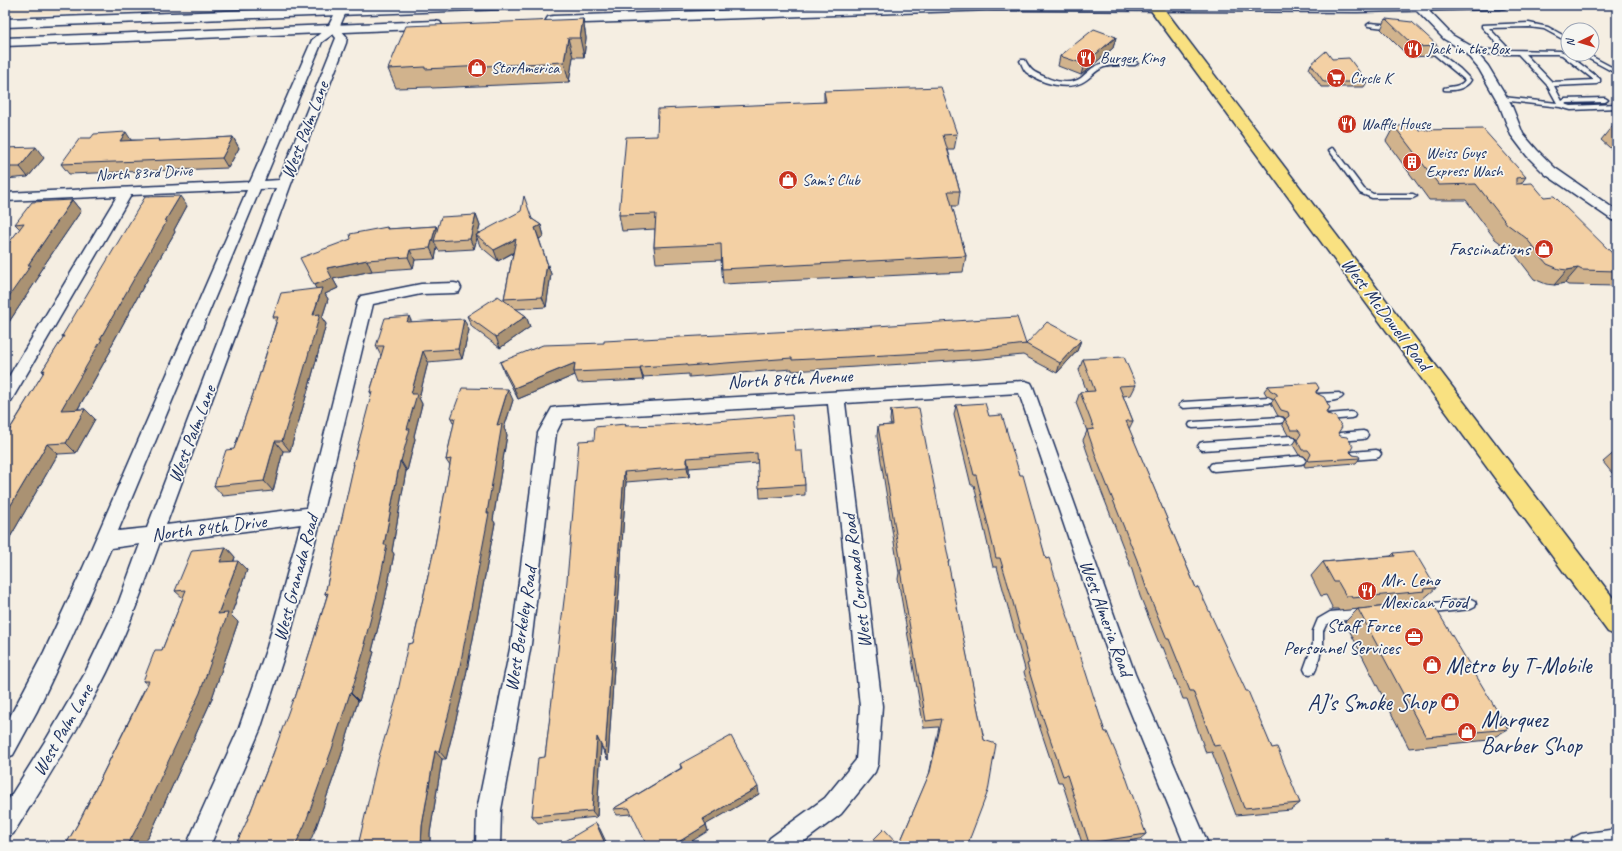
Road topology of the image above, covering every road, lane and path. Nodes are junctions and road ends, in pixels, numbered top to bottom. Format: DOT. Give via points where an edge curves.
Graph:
graph roads {
  1 [pos="505,5"];
  2 [pos="1154,5"];
  3 [pos="1500,5"];
  4 [pos="911,6"];
  5 [pos="1419,6"];
  6 [pos="1435,7"];
  7 [pos="342,8"];
  8 [pos="635,11"];
  9 [pos="1444,17"];
  10 [pos="537,21"];
  11 [pos="5,24"];
  12 [pos="452,24"];
  13 [pos="1370,25"];
  14 [pos="1536,26"];
  15 [pos="1399,27"];
  16 [pos="1454,27"];
  17 [pos="333,29"];
  18 [pos="1560,36"];
  19 [pos="1419,38"];
  20 [pos="1560,41"];
  21 [pos="5,42"];
  22 [pos="1469,50"];
  23 [pos="1508,52"];
  24 [pos="1520,52"];
  25 [pos="1600,56"];
  26 [pos="1023,61"];
  27 [pos="1598,62"];
  28 [pos="1135,63"];
  29 [pos="1617,66"];
  30 [pos="1617,72"];
  31 [pos="1550,84"];
  32 [pos="1446,89"];
  33 [pos="1502,99"];
  34 [pos="1617,100"];
  35 [pos="1561,105"];
  36 [pos="1617,106"];
  37 [pos="1332,150"];
  38 [pos="284,184"];
  39 [pos="255,185"];
  40 [pos="127,191"];
  41 [pos="1413,196"];
  42 [pos="5,197"];
  43 [pos="1617,217"];
  44 [pos="454,288"];
  45 [pos="1025,387"];
  46 [pos="5,396"];
  47 [pos="1339,396"];
  48 [pos="1317,397"];
  49 [pos="836,398"];
  50 [pos="1269,400"];
  51 [pos="1183,405"];
  52 [pos="558,413"];
  53 [pos="1351,415"];
  54 [pos="1328,417"];
  55 [pos="1280,420"];
  56 [pos="1193,425"];
  57 [pos="1364,435"];
  58 [pos="1340,437"];
  59 [pos="1291,440"];
  60 [pos="1203,446"];
  61 [pos="1376,454"];
  62 [pos="1352,456"];
  63 [pos="1301,460"];
  64 [pos="1214,467"];
  65 [pos="313,514"];
  66 [pos="153,535"];
  67 [pos="104,541"];
  68 [pos="1471,604"];
  69 [pos="1416,609"];
  70 [pos="1377,613"];
  71 [pos="1617,624"];
  72 [pos="1310,669"];
  73 [pos="5,746"];
  74 [pos="5,826"];
  75 [pos="1617,841"];
  76 [pos="198,846"];
  77 [pos="488,846"];
  78 [pos="778,846"];
  79 [pos="1197,846"];
  80 [pos="1581,846"];
  1 -- 7 [label="main road"];
  2 -- 4 [label="main road"];
  2 -- 5 [label="main road"];
  2 -- 71 [label="main road, West McDowell Road"];
  3 -- 6 [label="main road"];
  4 -- 8 [label="main road"];
  5 -- 6 [label="main road"];
  5 -- 22 [label="street" via="1448,38"];
  6 -- 9 [label="street"];
  7 -- 11 [label="main road"];
  7 -- 17 [label="street"];
  8 -- 10 [label="main road"];
  12 -- 17 [label="main road"];
  13 -- 15 [label="lane"];
  14 -- 18 [label="lane"];
  14 -- 20 [label="lane"];
  14 -- 23 [label="lane" via="1484,26"];
  16 -- 22 [label="street"];
  17 -- 21 [label="main road"];
  17 -- 38 [label="street, West Palm Lane" via="342,37"];
  17 -- 39 [label="street, West Palm Lane" via="317,40"];
  19 -- 32 [label="lane" via="1468,80 1460,87"];
  22 -- 23 [label="lane"];
  22 -- 33 [label="street" via="1484,68"];
  23 -- 24 [label="lane"];
  24 -- 31 [label="lane"];
  24 -- 31 [label="lane" via="1564,54 1597,79 1597,82"];
  25 -- 29 [label="lane"];
  26 -- 28 [label="lane" via="1026,70 1056,83 1079,81 1107,64"];
  27 -- 30 [label="lane"];
  31 -- 35 [label="lane"];
  33 -- 35 [label="lane"];
  33 -- 43 [label="street" via="1517,135 1532,153 1550,171"];
  34 -- 35 [label="lane" via="1565,101"];
  35 -- 36 [label="lane" via="1571,108"];
  37 -- 41 [label="lane" via="1366,194"];
  38 -- 39 [label="street, North 83rd Drive"];
  38 -- 66 [label="street, West Palm Lane"];
  39 -- 40 [label="street, North 83rd Drive"];
  39 -- 67 [label="street, West Palm Lane"];
  40 -- 42 [label="street, North 83rd Drive"];
  40 -- 46 [label="street"];
  44 -- 65 [label="street, West Granada Road" via="421,289 366,300"];
  45 -- 49 [label="street, North 84th Avenue"];
  45 -- 79 [label="street, West Almeria Road" via="1125,674"];
  47 -- 48 [label="lane"];
  49 -- 52 [label="street, North 84th Avenue"];
  49 -- 78 [label="street, West Coronado Road" via="871,706 867,764 833,806"];
  50 -- 51 [label="lane"];
  52 -- 77 [label="street, West Berkeley Road" via="547,433 521,644 489,810"];
  53 -- 54 [label="lane"];
  55 -- 56 [label="lane"];
  57 -- 58 [label="lane"];
  59 -- 60 [label="lane"];
  61 -- 62 [label="lane"];
  63 -- 64 [label="lane"];
  65 -- 66 [label="street, North 84th Drive"];
  65 -- 76 [label="street, West Granada Road" via="277,647 249,730"];
  66 -- 67 [label="street, North 84th Drive"];
  66 -- 74 [label="street, West Palm Lane" via="127,606 91,682"];
  67 -- 73 [label="street, West Palm Lane" via="55,654"];
  68 -- 69 [label="lane"];
  70 -- 72 [label="lane" via="1330,617 1322,622"];
  75 -- 80 [label="street"];
}
